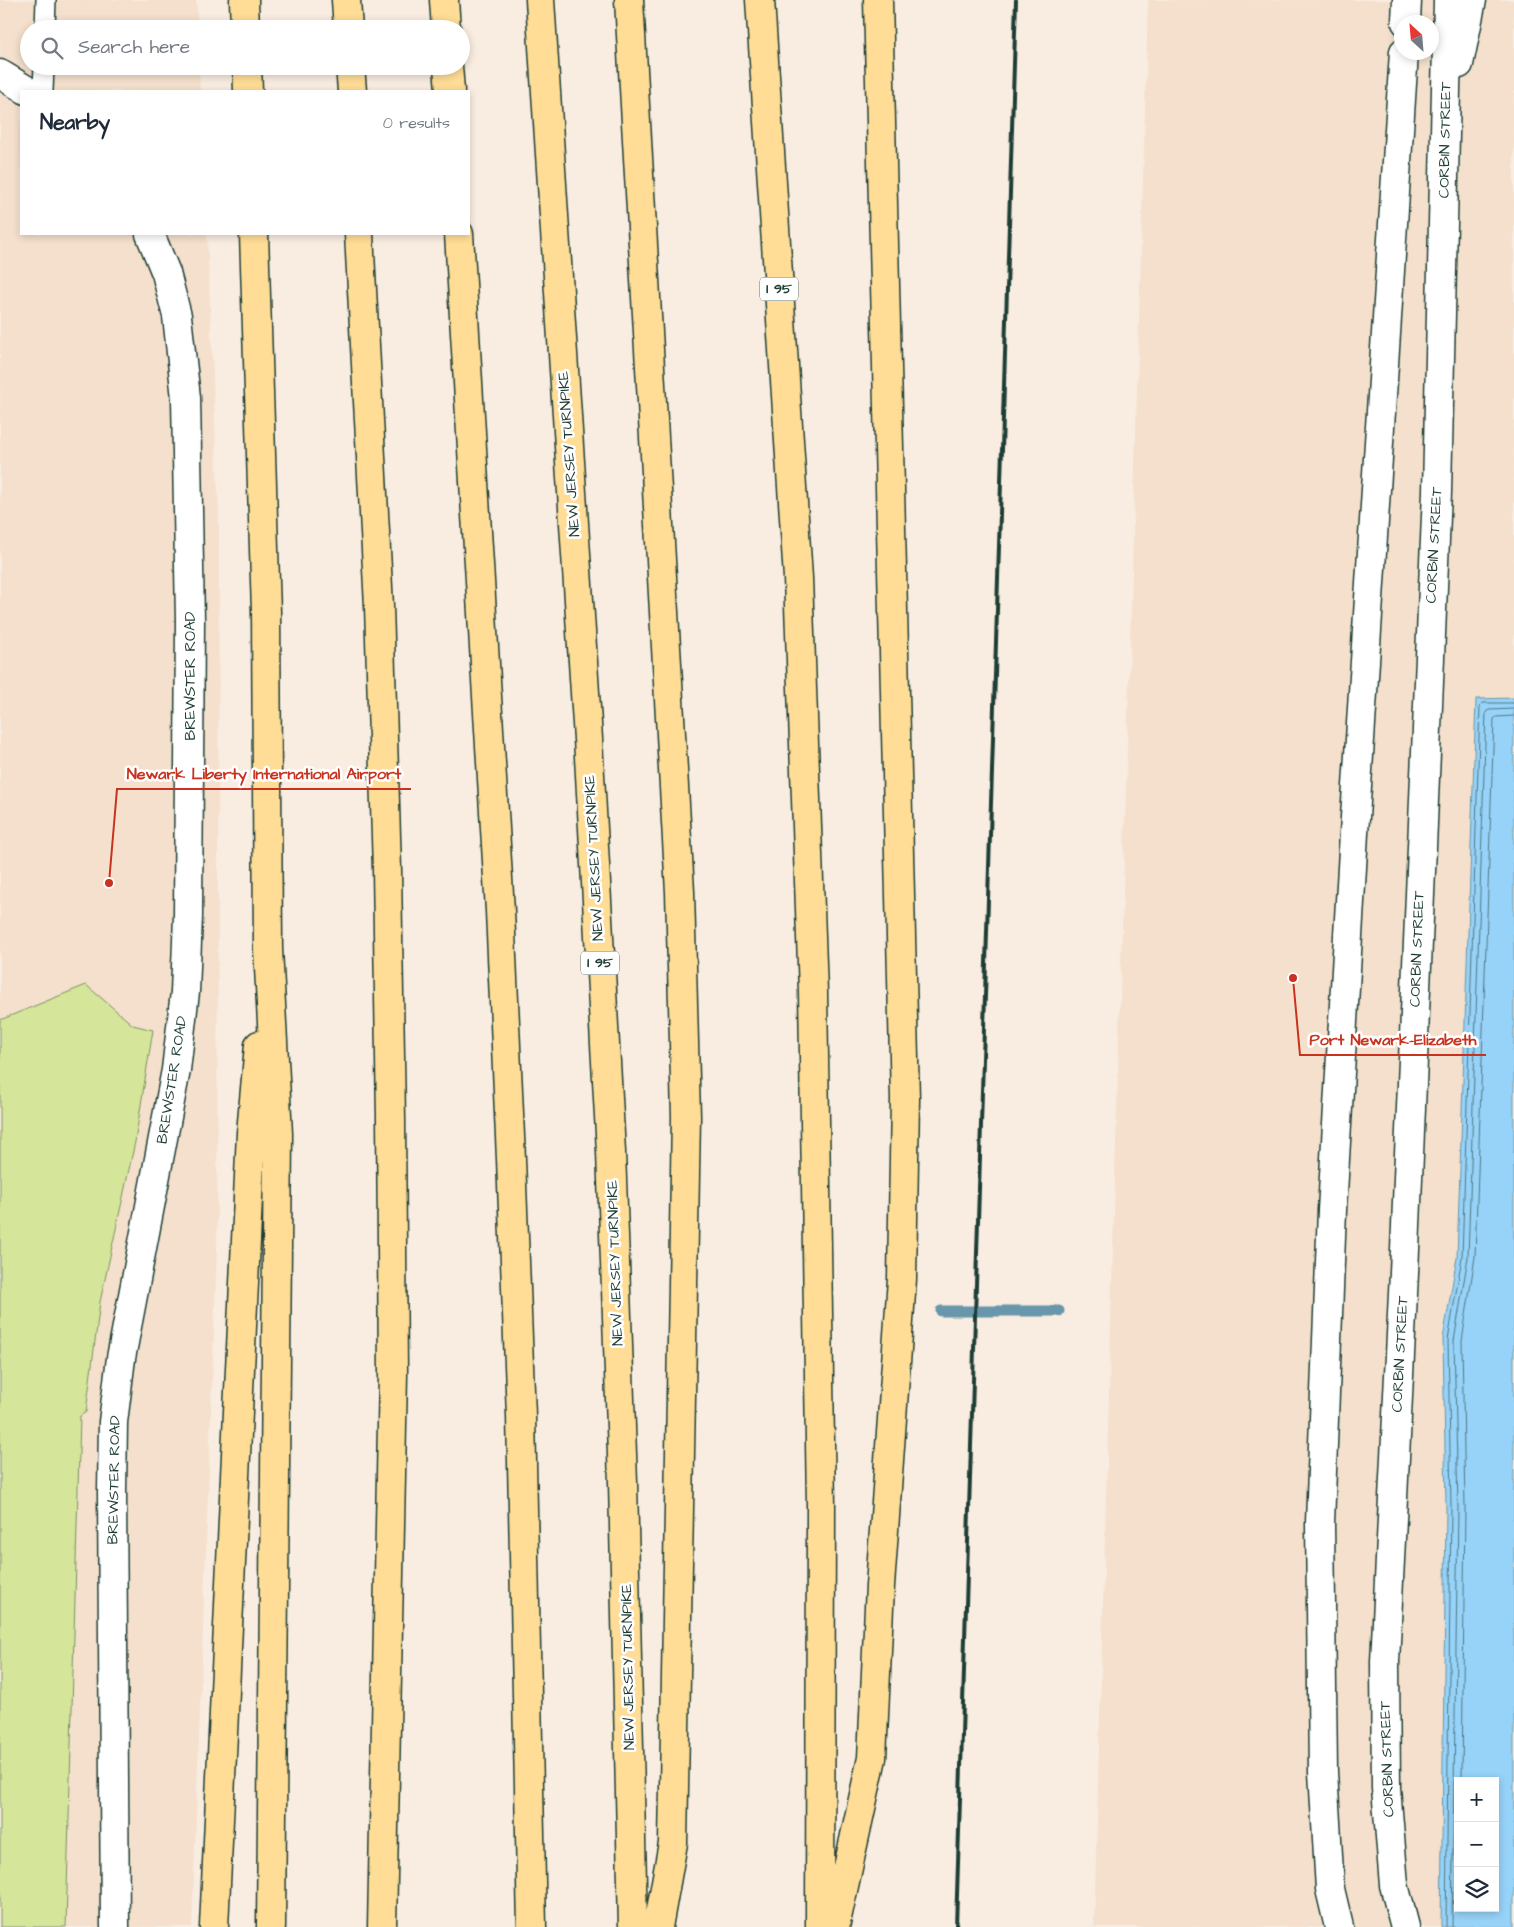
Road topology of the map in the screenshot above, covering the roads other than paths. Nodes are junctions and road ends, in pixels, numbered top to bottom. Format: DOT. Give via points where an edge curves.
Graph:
graph roads {
  1 [pos="46,0"];
  2 [pos="244,0"];
  3 [pos="346,0"];
  4 [pos="444,0"];
  5 [pos="540,0"];
  6 [pos="629,0"];
  7 [pos="760,0"];
  8 [pos="878,0"];
  9 [pos="1407,0"];
  10 [pos="1448,0"];
  11 [pos="1472,0"];
  12 [pos="1406,15"];
  13 [pos="45,20"];
  14 [pos="245,20"];
  15 [pos="347,20"];
  16 [pos="445,20"];
  17 [pos="1403,60"];
  18 [pos="0,74"];
  19 [pos="44,75"];
  20 [pos="247,75"];
  21 [pos="351,75"];
  22 [pos="449,75"];
  23 [pos="26,90"];
  24 [pos="43,90"];
  25 [pos="248,90"];
  26 [pos="352,90"];
  27 [pos="450,90"];
  28 [pos="1446,129"];
  29 [pos="150,235"];
  30 [pos="254,235"];
  31 [pos="359,235"];
  32 [pos="459,235"];
  33 [pos="268,949"];
  34 [pos="115,1927"];
  35 [pos="214,1927"];
  36 [pos="271,1927"];
  37 [pos="382,1927"];
  38 [pos="532,1927"];
  39 [pos="633,1927"];
  40 [pos="658,1927"];
  41 [pos="820,1927"];
  42 [pos="834,1927"];
  43 [pos="1339,1927"];
  44 [pos="1405,1927"];
  1 -- 13 [label="lane"];
  2 -- 14 [label="highway"];
  3 -- 15 [label="highway"];
  4 -- 16 [label="highway"];
  5 -- 39 [label="highway, NEW JERSEY TURNPIKE / I 95" via="611,1152 623,1482"];
  6 -- 40 [label="highway" via="685,1023 673,1843"];
  7 -- 41 [label="highway, I 95" via="798,578 813,982 821,1506"];
  8 -- 42 [label="highway" via="905,1099 904,1210 872,1758"];
  9 -- 12 [label="main road"];
  10 -- 28 [label="main road, CORBIN STREET"];
  11 -- 28 [label="main road"];
  17 -- 43 [label="main road" via="1332,1210 1320,1523 1323,1772 1330,1889"];
  18 -- 23 [label="main road"];
  19 -- 24 [label="lane"];
  20 -- 25 [label="highway"];
  21 -- 26 [label="highway"];
  22 -- 27 [label="highway"];
  28 -- 44 [label="main road, CORBIN STREET" via="1436,501 1385,1662 1386,1788 1394,1885"];
  29 -- 34 [label="main road, BREWSTER ROAD" via="166,273 177,316 186,398 190,621 188,916 186,992 176,1070 121,1358 114,1422"];
  30 -- 33 [label="highway" via="266,612"];
  31 -- 37 [label="highway" via="379,606 387,870 393,1374"];
  32 -- 38 [label="highway" via="509,1109 521,1416"];
  33 -- 35 [label="highway" via="251,1133"];
  33 -- 36 [label="highway" via="278,1134"];
}
